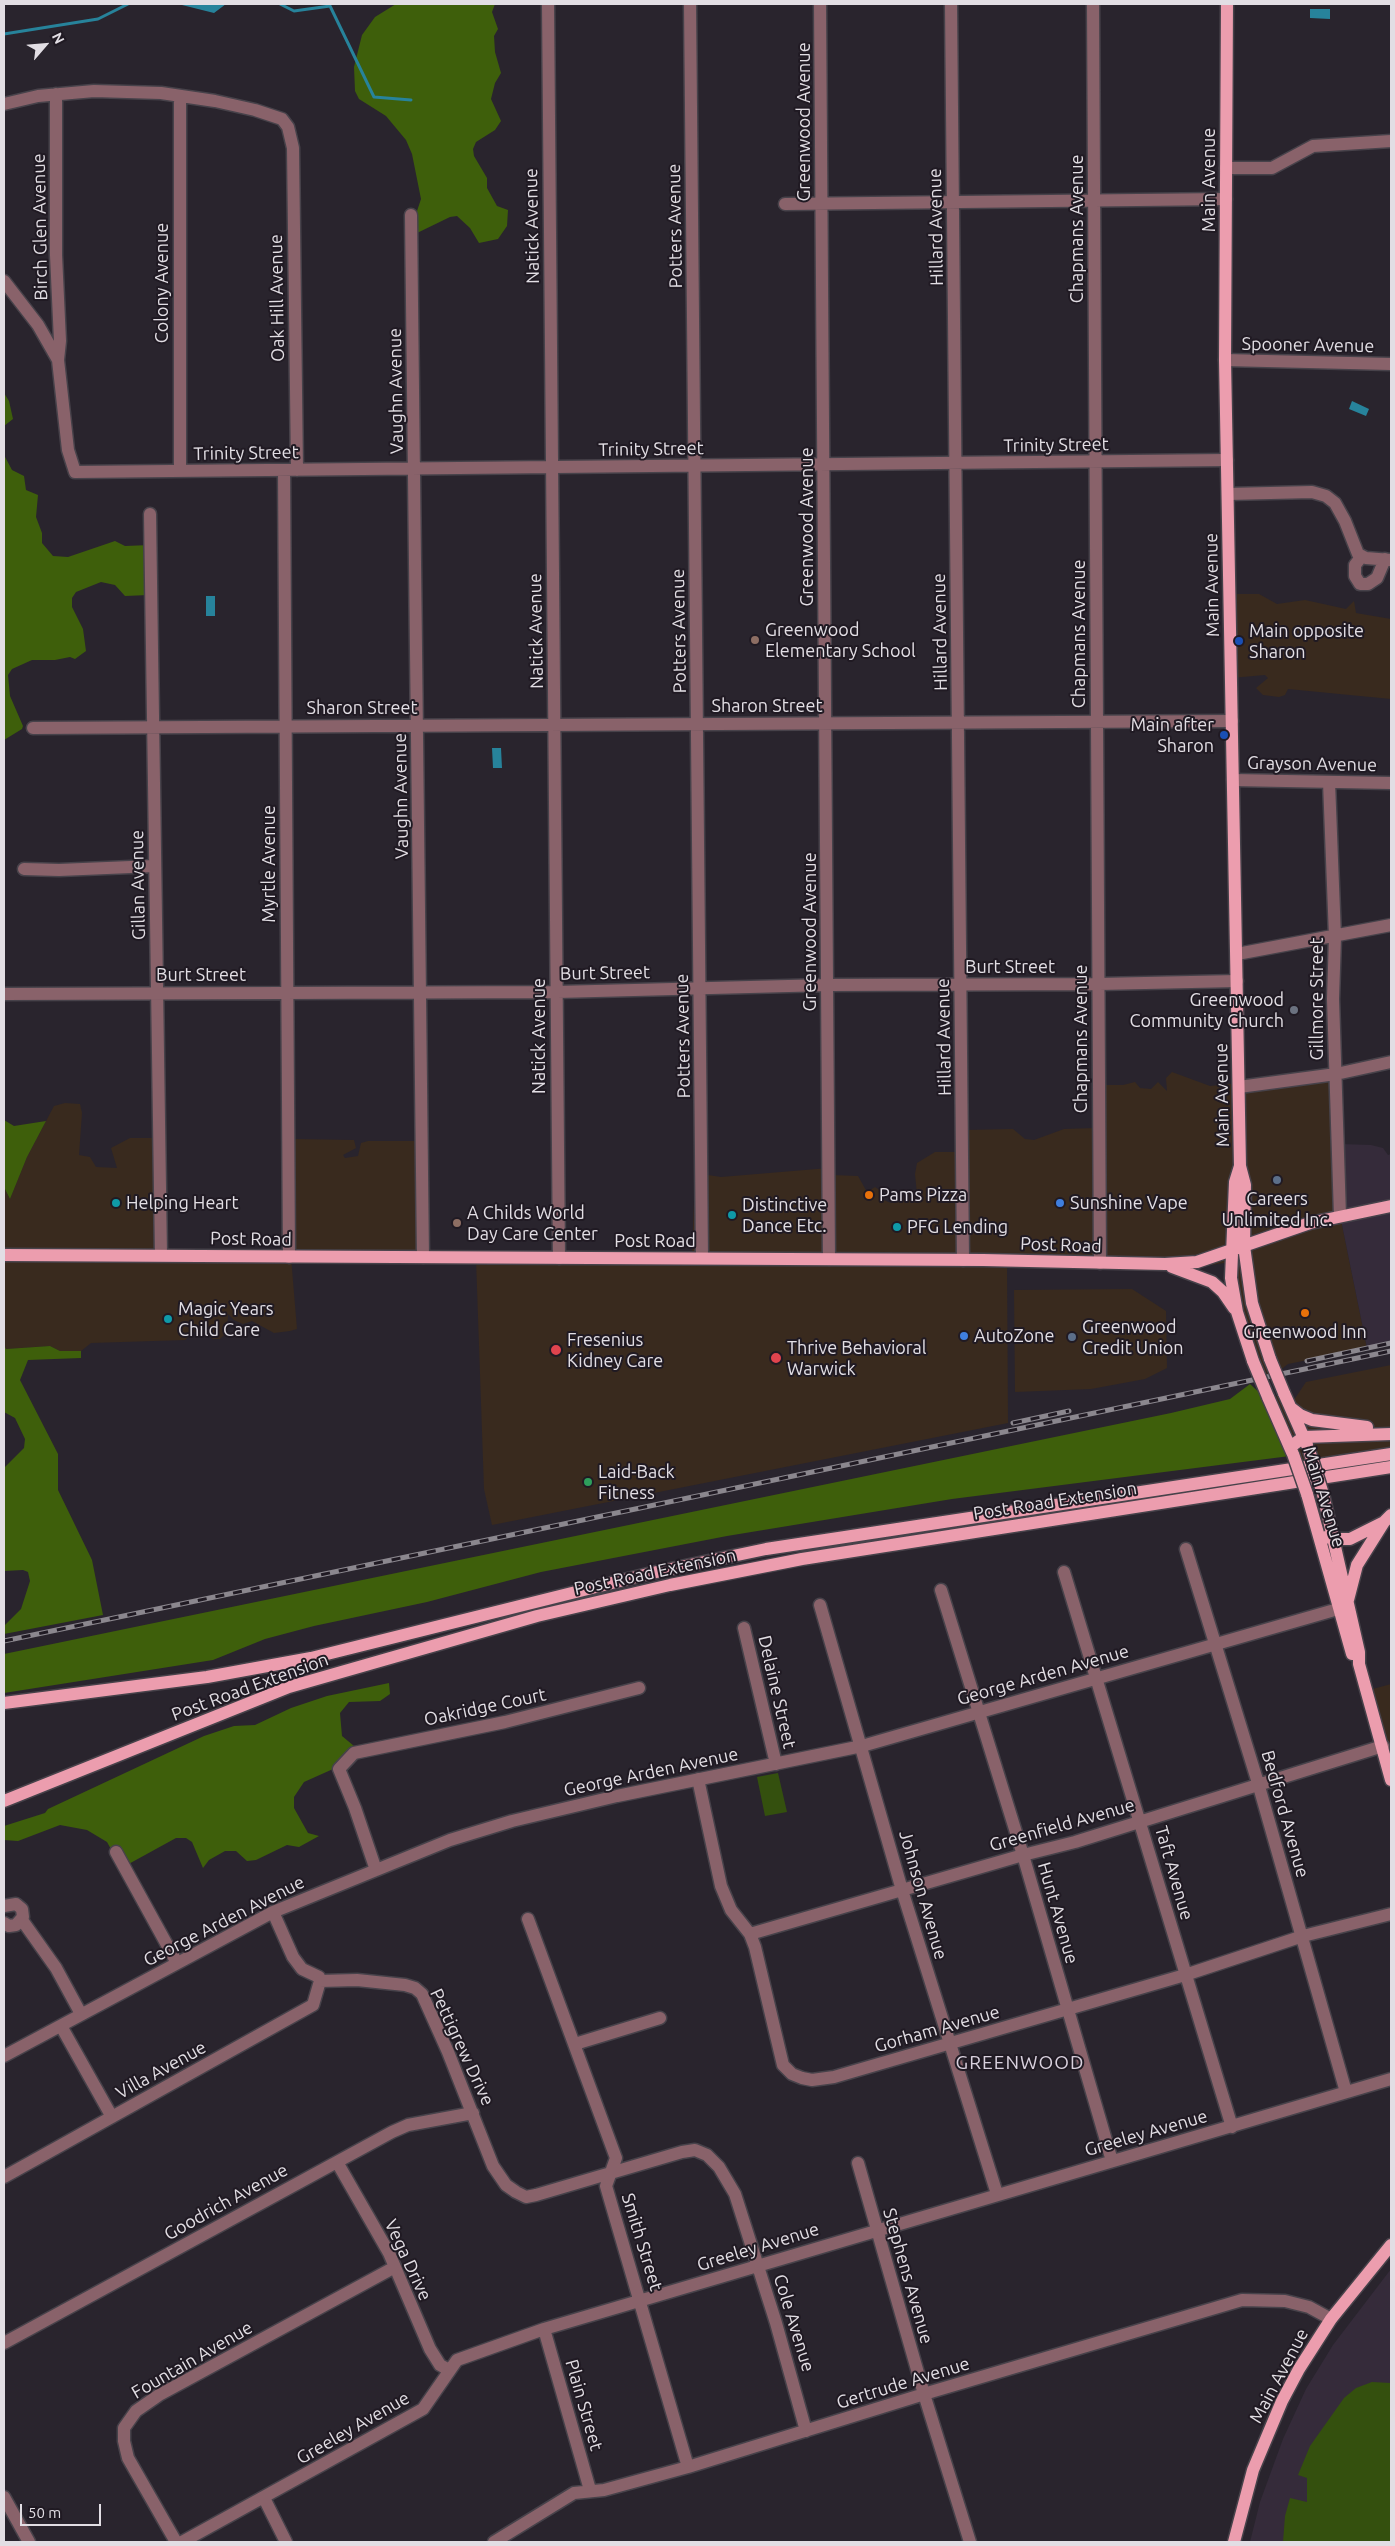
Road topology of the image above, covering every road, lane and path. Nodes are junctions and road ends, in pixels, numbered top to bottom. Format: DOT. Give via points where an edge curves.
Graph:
graph roads {
  1 [pos="548,4"];
  2 [pos="690,4"];
  3 [pos="820,4"];
  4 [pos="951,4"];
  5 [pos="1093,4"];
  6 [pos="1227,4"];
  7 [pos="56,94"];
  8 [pos="180,96"];
  9 [pos="4,104"];
  10 [pos="1391,141"];
  11 [pos="1226,168"];
  12 [pos="1226,198"];
  13 [pos="1094,200"];
  14 [pos="953,202"];
  15 [pos="785,204"];
  16 [pos="822,204"];
  17 [pos="411,215"];
  18 [pos="4,281"];
  19 [pos="58,360"];
  20 [pos="1225,360"];
  21 [pos="1391,364"];
  22 [pos="1227,460"];
  23 [pos="1096,462"];
  24 [pos="956,463"];
  25 [pos="824,464"];
  26 [pos="695,466"];
  27 [pos="552,467"];
  28 [pos="415,468"];
  29 [pos="291,470"];
  30 [pos="180,471"];
  31 [pos="1228,494"];
  32 [pos="150,514"];
  33 [pos="1362,556"];
  34 [pos="1388,560"];
  35 [pos="1097,721"];
  36 [pos="1232,721"];
  37 [pos="958,722"];
  38 [pos="697,723"];
  39 [pos="826,723"];
  40 [pos="554,724"];
  41 [pos="418,725"];
  42 [pos="153,726"];
  43 [pos="286,726"];
  44 [pos="33,728"];
  45 [pos="1233,780"];
  46 [pos="1329,782"];
  47 [pos="1391,783"];
  48 [pos="155,866"];
  49 [pos="24,869"];
  50 [pos="1391,925"];
  51 [pos="1335,937"];
  52 [pos="1237,954"];
  53 [pos="1237,981"];
  54 [pos="1099,984"];
  55 [pos="828,985"];
  56 [pos="961,985"];
  57 [pos="700,988"];
  58 [pos="420,991"];
  59 [pos="157,992"];
  60 [pos="288,992"];
  61 [pos="556,992"];
  62 [pos="4,994"];
  63 [pos="1391,1062"];
  64 [pos="1336,1074"];
  65 [pos="1239,1087"];
  66 [pos="1240,1166"];
  67 [pos="1391,1206"];
  68 [pos="1340,1216"];
  69 [pos="1244,1246"];
  70 [pos="1231,1250"];
  71 [pos="4,1255"];
  72 [pos="161,1255"];
  73 [pos="423,1257"];
  74 [pos="289,1258"];
  75 [pos="559,1258"];
  76 [pos="702,1258"];
  77 [pos="830,1259"];
  78 [pos="963,1260"];
  79 [pos="1100,1263"];
  80 [pos="1165,1264"];
  81 [pos="1237,1312"];
  82 [pos="1292,1408"];
  83 [pos="1391,1432"];
  84 [pos="1304,1437"];
  85 [pos="1291,1450"];
  86 [pos="1391,1454"];
  87 [pos="1391,1467"];
  88 [pos="1387,1519"];
  89 [pos="1314,1521"];
  90 [pos="1334,1539"];
  91 [pos="1186,1549"];
  92 [pos="1064,1572"];
  93 [pos="941,1590"];
  94 [pos="820,1605"];
  95 [pos="1343,1605"];
  96 [pos="744,1628"];
  97 [pos="1216,1644"];
  98 [pos="1096,1677"];
  99 [pos="639,1688"];
  100 [pos="4,1703"];
  101 [pos="978,1711"];
  102 [pos="862,1746"];
  103 [pos="1382,1746"];
  104 [pos="776,1764"];
  105 [pos="1391,1775"];
  106 [pos="698,1779"];
  107 [pos="1258,1783"];
  108 [pos="4,1801"];
  109 [pos="1140,1820"];
  110 [pos="116,1852"];
  111 [pos="1022,1855"];
  112 [pos="376,1870"];
  113 [pos="902,1890"];
  114 [pos="4,1906"];
  115 [pos="273,1912"];
  116 [pos="1391,1914"];
  117 [pos="528,1919"];
  118 [pos="22,1920"];
  119 [pos="4,1923"];
  120 [pos="750,1934"];
  121 [pos="1303,1936"];
  122 [pos="177,1963"];
  123 [pos="1184,1975"];
  124 [pos="320,1981"];
  125 [pos="1067,2010"];
  126 [pos="81,2014"];
  127 [pos="660,2018"];
  128 [pos="61,2026"];
  129 [pos="574,2044"];
  130 [pos="948,2045"];
  131 [pos="4,2056"];
  132 [pos="1391,2078"];
  133 [pos="1346,2092"];
  134 [pos="473,2113"];
  135 [pos="112,2117"];
  136 [pos="1232,2127"];
  137 [pos="1112,2161"];
  138 [pos="337,2162"];
  139 [pos="858,2163"];
  140 [pos="612,2172"];
  141 [pos="4,2177"];
  142 [pos="997,2194"];
  143 [pos="875,2230"];
  144 [pos="1391,2245"];
  145 [pos="758,2266"];
  146 [pos="395,2267"];
  147 [pos="641,2300"];
  148 [pos="1331,2319"];
  149 [pos="544,2329"];
  150 [pos="4,2343"];
  151 [pos="449,2370"];
  152 [pos="924,2394"];
  153 [pos="806,2431"];
  154 [pos="688,2467"];
  155 [pos="590,2490"];
  156 [pos="4,2497"];
  157 [pos="264,2498"];
  158 [pos="28,2542"];
  159 [pos="176,2542"];
  160 [pos="182,2542"];
  161 [pos="286,2542"];
  162 [pos="494,2542"];
  163 [pos="970,2542"];
  164 [pos="1234,2542"];
  1 -- 27 [label="street, Natick Avenue"];
  2 -- 26 [label="street, Potters Avenue"];
  3 -- 16 [label="street, Greenwood Avenue"];
  4 -- 14 [label="street, Hillard Avenue"];
  5 -- 13 [label="street, Chapmans Avenue"];
  6 -- 11 [label="main road, Main Avenue"];
  7 -- 8 [label="street" via="94,91"];
  7 -- 9 [label="street"];
  7 -- 19 [label="street, Birch Glen Avenue"];
  8 -- 29 [label="street, Oak Hill Avenue" via="255,110 282,119 288,126 293,148"];
  8 -- 30 [label="street, Colony Avenue"];
  10 -- 11 [label="street" via="1313,146 1272,168"];
  11 -- 12 [label="main road, Main Avenue"];
  12 -- 13 [label="street"];
  12 -- 20 [label="main road, Main Avenue"];
  13 -- 14 [label="street"];
  13 -- 23 [label="street, Chapmans Avenue"];
  14 -- 16 [label="street"];
  14 -- 24 [label="street, Hillard Avenue"];
  15 -- 16 [label="street"];
  16 -- 25 [label="street, Greenwood Avenue"];
  17 -- 28 [label="street, Vaughn Avenue"];
  18 -- 19 [label="street" via="38,325"];
  19 -- 30 [label="street, Trinity Street" via="68,450 75,472"];
  20 -- 21 [label="street, Spooner Avenue"];
  20 -- 22 [label="main road, Main Avenue"];
  22 -- 23 [label="street, Trinity Street"];
  22 -- 31 [label="main road, Main Avenue"];
  23 -- 24 [label="street, Trinity Street"];
  23 -- 35 [label="street, Chapmans Avenue"];
  24 -- 25 [label="street, Trinity Street"];
  24 -- 37 [label="street, Hillard Avenue"];
  25 -- 26 [label="street, Trinity Street"];
  25 -- 39 [label="street, Greenwood Avenue"];
  26 -- 27 [label="street, Trinity Street"];
  26 -- 38 [label="street, Potters Avenue"];
  27 -- 28 [label="street, Trinity Street"];
  27 -- 40 [label="street, Natick Avenue"];
  28 -- 29 [label="street, Trinity Street"];
  28 -- 41 [label="street, Vaughn Avenue"];
  29 -- 30 [label="street, Trinity Street"];
  29 -- 43 [label="street, Myrtle Avenue"];
  31 -- 33 [label="street" via="1312,492 1326,496 1334,503 1358,554"];
  31 -- 36 [label="main road, Main Avenue"];
  32 -- 42 [label="street, Gillan Avenue"];
  33 -- 34 [label="street"];
  33 -- 34 [label="street" via="1356,565 1355,576 1360,584 1368,584 1377,578"];
  35 -- 36 [label="street, Sharon Street"];
  35 -- 37 [label="street, Sharon Street"];
  35 -- 54 [label="street, Chapmans Avenue"];
  36 -- 45 [label="main road, Main Avenue"];
  37 -- 39 [label="street, Sharon Street"];
  37 -- 56 [label="street, Hillard Avenue"];
  38 -- 39 [label="street, Sharon Street"];
  38 -- 40 [label="street, Sharon Street"];
  38 -- 57 [label="street, Potters Avenue"];
  39 -- 55 [label="street, Greenwood Avenue"];
  40 -- 41 [label="street, Sharon Street"];
  40 -- 61 [label="street, Natick Avenue"];
  41 -- 43 [label="street, Sharon Street"];
  41 -- 58 [label="street, Vaughn Avenue"];
  42 -- 43 [label="street, Sharon Street"];
  42 -- 44 [label="street, Sharon Street"];
  42 -- 48 [label="street, Gillan Avenue"];
  43 -- 60 [label="street, Myrtle Avenue"];
  45 -- 46 [label="street, Grayson Avenue"];
  45 -- 52 [label="main road, Main Avenue"];
  46 -- 47 [label="street, Grayson Avenue"];
  46 -- 51 [label="street, Gillmore Street"];
  48 -- 49 [label="street"];
  48 -- 59 [label="street, Gillan Avenue"];
  50 -- 51 [label="street"];
  51 -- 52 [label="street"];
  51 -- 64 [label="street, Gillmore Street"];
  52 -- 53 [label="main road, Main Avenue"];
  53 -- 54 [label="street, Burt Street"];
  53 -- 65 [label="main road, Main Avenue"];
  54 -- 56 [label="street, Burt Street"];
  54 -- 79 [label="street, Chapmans Avenue"];
  55 -- 56 [label="street, Burt Street"];
  55 -- 57 [label="street, Burt Street"];
  55 -- 77 [label="street, Greenwood Avenue"];
  56 -- 78 [label="street, Hillard Avenue"];
  57 -- 61 [label="street, Burt Street"];
  57 -- 76 [label="street, Potters Avenue"];
  58 -- 60 [label="street, Burt Street"];
  58 -- 61 [label="street, Burt Street"];
  58 -- 73 [label="street, Vaughn Avenue"];
  59 -- 60 [label="street, Burt Street"];
  59 -- 62 [label="street, Burt Street"];
  59 -- 72 [label="street, Gillan Avenue"];
  60 -- 74 [label="street, Myrtle Avenue"];
  61 -- 75 [label="street, Natick Avenue"];
  63 -- 64 [label="street"];
  64 -- 65 [label="street"];
  64 -- 68 [label="street, Gillmore Street"];
  65 -- 66 [label="main road, Main Avenue"];
  66 -- 69 [label="main road, Main Avenue" via="1245,1185"];
  66 -- 70 [label="main road, Main Avenue" via="1235,1182"];
  67 -- 68 [label="main road, Post Road"];
  68 -- 69 [label="main road, Post Road"];
  69 -- 70 [label="main road, Post Road"];
  69 -- 82 [label="main road, Main Avenue, bridge" via="1252,1303 1270,1359"];
  70 -- 80 [label="main road, Post Road" via="1197,1262"];
  70 -- 81 [label="main road, Main Avenue" via="1231,1278"];
  71 -- 72 [label="main road, Post Road"];
  72 -- 74 [label="main road, Post Road"];
  73 -- 74 [label="main road, Post Road"];
  73 -- 75 [label="main road, Post Road"];
  75 -- 76 [label="main road, Post Road"];
  76 -- 77 [label="main road, Post Road"];
  77 -- 78 [label="main road, Post Road"];
  78 -- 79 [label="main road, Post Road"];
  79 -- 80 [label="main road, Post Road"];
  80 -- 81 [label="main road" via="1212,1282 1224,1292"];
  81 -- 85 [label="main road, Main Avenue, bridge" via="1253,1361"];
  82 -- 83 [label="main road" via="1312,1420"];
  82 -- 84 [label="main road, Main Avenue"];
  83 -- 84 [label="main road"];
  84 -- 85 [label="main road"];
  84 -- 90 [label="main road, Main Avenue, bridge"];
  85 -- 89 [label="main road, Main Avenue, bridge"];
  86 -- 100 [label="main road, Post Road Extension" via="766,1549 652,1573 311,1658 207,1677"];
  87 -- 108 [label="main road, Post Road Extension" via="802,1559 537,1616 289,1687"];
  88 -- 90 [label="main road" via="1350,1539"];
  88 -- 95 [label="main road" via="1358,1565"];
  89 -- 90 [label="main road" via="1326,1536"];
  89 -- 95 [label="main road, Main Avenue"];
  90 -- 95 [label="main road, Main Avenue"];
  91 -- 97 [label="street, Bedford Avenue"];
  92 -- 98 [label="street, Taft Avenue"];
  93 -- 101 [label="street, Hunt Avenue"];
  94 -- 102 [label="street, Johnson Avenue"];
  95 -- 97 [label="street, George Arden Avenue"];
  95 -- 103 [label="main road, Main Avenue" via="1359,1652"];
  96 -- 104 [label="street, Delaine Street"];
  97 -- 98 [label="street, George Arden Avenue"];
  97 -- 107 [label="street, Bedford Avenue"];
  98 -- 101 [label="street, George Arden Avenue"];
  98 -- 109 [label="street, Taft Avenue"];
  99 -- 112 [label="street, Oakridge Court" via="505,1722 354,1753 339,1769"];
  101 -- 102 [label="street, George Arden Avenue"];
  101 -- 111 [label="street, Hunt Avenue"];
  102 -- 104 [label="street, George Arden Avenue"];
  102 -- 113 [label="street, Johnson Avenue"];
  103 -- 105 [label="main road, Main Avenue"];
  103 -- 107 [label="street, Greenfield Avenue"];
  104 -- 106 [label="street, George Arden Avenue"];
  106 -- 112 [label="street, George Arden Avenue" via="512,1821 450,1840"];
  106 -- 120 [label="street, Gorham Avenue" via="720,1886 731,1910"];
  107 -- 109 [label="street, Greenfield Avenue"];
  107 -- 121 [label="street, Bedford Avenue"];
  109 -- 111 [label="street, Greenfield Avenue" via="1075,1842"];
  109 -- 123 [label="street, Taft Avenue"];
  110 -- 122 [label="street"];
  111 -- 113 [label="street, Greenfield Avenue"];
  111 -- 125 [label="street, Hunt Avenue"];
  112 -- 115 [label="street, George Arden Avenue"];
  113 -- 120 [label="street, Greenfield Avenue"];
  113 -- 130 [label="street, Johnson Avenue"];
  114 -- 118 [label="street" via="12,1903 19,1906 23,1912"];
  115 -- 122 [label="street, George Arden Avenue"];
  115 -- 124 [label="street" via="293,1957 302,1969 319,1977"];
  116 -- 121 [label="street, Gorham Avenue"];
  117 -- 129 [label="street, Smith Street"];
  118 -- 119 [label="street" via="13,1926"];
  118 -- 126 [label="street" via="56,1968"];
  120 -- 130 [label="street, Gorham Avenue" via="778,2048 783,2064 792,2074 812,2080 834,2077"];
  121 -- 123 [label="street, Gorham Avenue"];
  121 -- 133 [label="street, Bedford Avenue"];
  122 -- 126 [label="street, George Arden Avenue"];
  123 -- 125 [label="street, Gorham Avenue"];
  123 -- 136 [label="street, Taft Avenue"];
  124 -- 134 [label="street, Pettigrew Drive" via="358,1980 415,1988 422,1994"];
  124 -- 135 [label="street, Villa Avenue" via="312,2005"];
  125 -- 130 [label="street, Gorham Avenue"];
  125 -- 137 [label="street, Hunt Avenue"];
  126 -- 128 [label="street, George Arden Avenue"];
  127 -- 129 [label="street"];
  128 -- 131 [label="street, George Arden Avenue"];
  128 -- 135 [label="street"];
  129 -- 140 [label="street, Smith Street" via="616,2158"];
  130 -- 142 [label="street, Johnson Avenue"];
  132 -- 133 [label="street, Greeley Avenue"];
  133 -- 136 [label="street, Greeley Avenue"];
  134 -- 138 [label="street, Goodrich Avenue" via="408,2125"];
  134 -- 140 [label="street, Pettigrew Drive" via="493,2166 506,2185 526,2197"];
  135 -- 141 [label="street, Villa Avenue"];
  136 -- 137 [label="street, Greeley Avenue"];
  137 -- 142 [label="street, Greeley Avenue"];
  138 -- 146 [label="street, Vega Drive"];
  138 -- 150 [label="street, Goodrich Avenue"];
  139 -- 143 [label="street, Stephens Avenue"];
  140 -- 145 [label="street, Cole Avenue" via="682,2152 695,2150 707,2155 719,2167 735,2194"];
  140 -- 147 [label="street, Smith Street" via="606,2186"];
  142 -- 143 [label="street, Greeley Avenue"];
  143 -- 145 [label="street, Greeley Avenue"];
  143 -- 152 [label="street, Stephens Avenue"];
  144 -- 148 [label="main road, Main Avenue"];
  145 -- 147 [label="street, Greeley Avenue"];
  145 -- 153 [label="street, Cole Avenue"];
  146 -- 151 [label="street, Vega Drive" via="430,2349 440,2364"];
  146 -- 159 [label="street, Fountain Avenue" via="136,2410 124,2428 128,2458"];
  147 -- 149 [label="street, Greeley Avenue"];
  147 -- 154 [label="street, Smith Street"];
  148 -- 152 [label="street, Gertrude Avenue" via="1309,2307 1284,2301 1242,2300"];
  148 -- 164 [label="main road, Main Avenue" via="1299,2369 1264,2442 1244,2498"];
  149 -- 151 [label="street, Greeley Avenue" via="458,2360"];
  149 -- 155 [label="street, Plain Street"];
  151 -- 157 [label="street, Greeley Avenue" via="423,2409"];
  152 -- 153 [label="street, Gertrude Avenue"];
  152 -- 163 [label="street, Stephens Avenue"];
  153 -- 154 [label="street, Gertrude Avenue"];
  154 -- 155 [label="street, Gertrude Avenue" via="604,2490"];
  155 -- 162 [label="street, Gertrude Avenue" via="574,2493"];
  156 -- 158 [label="street"];
  157 -- 160 [label="street, Greeley Avenue"];
  157 -- 161 [label="street"];
}
